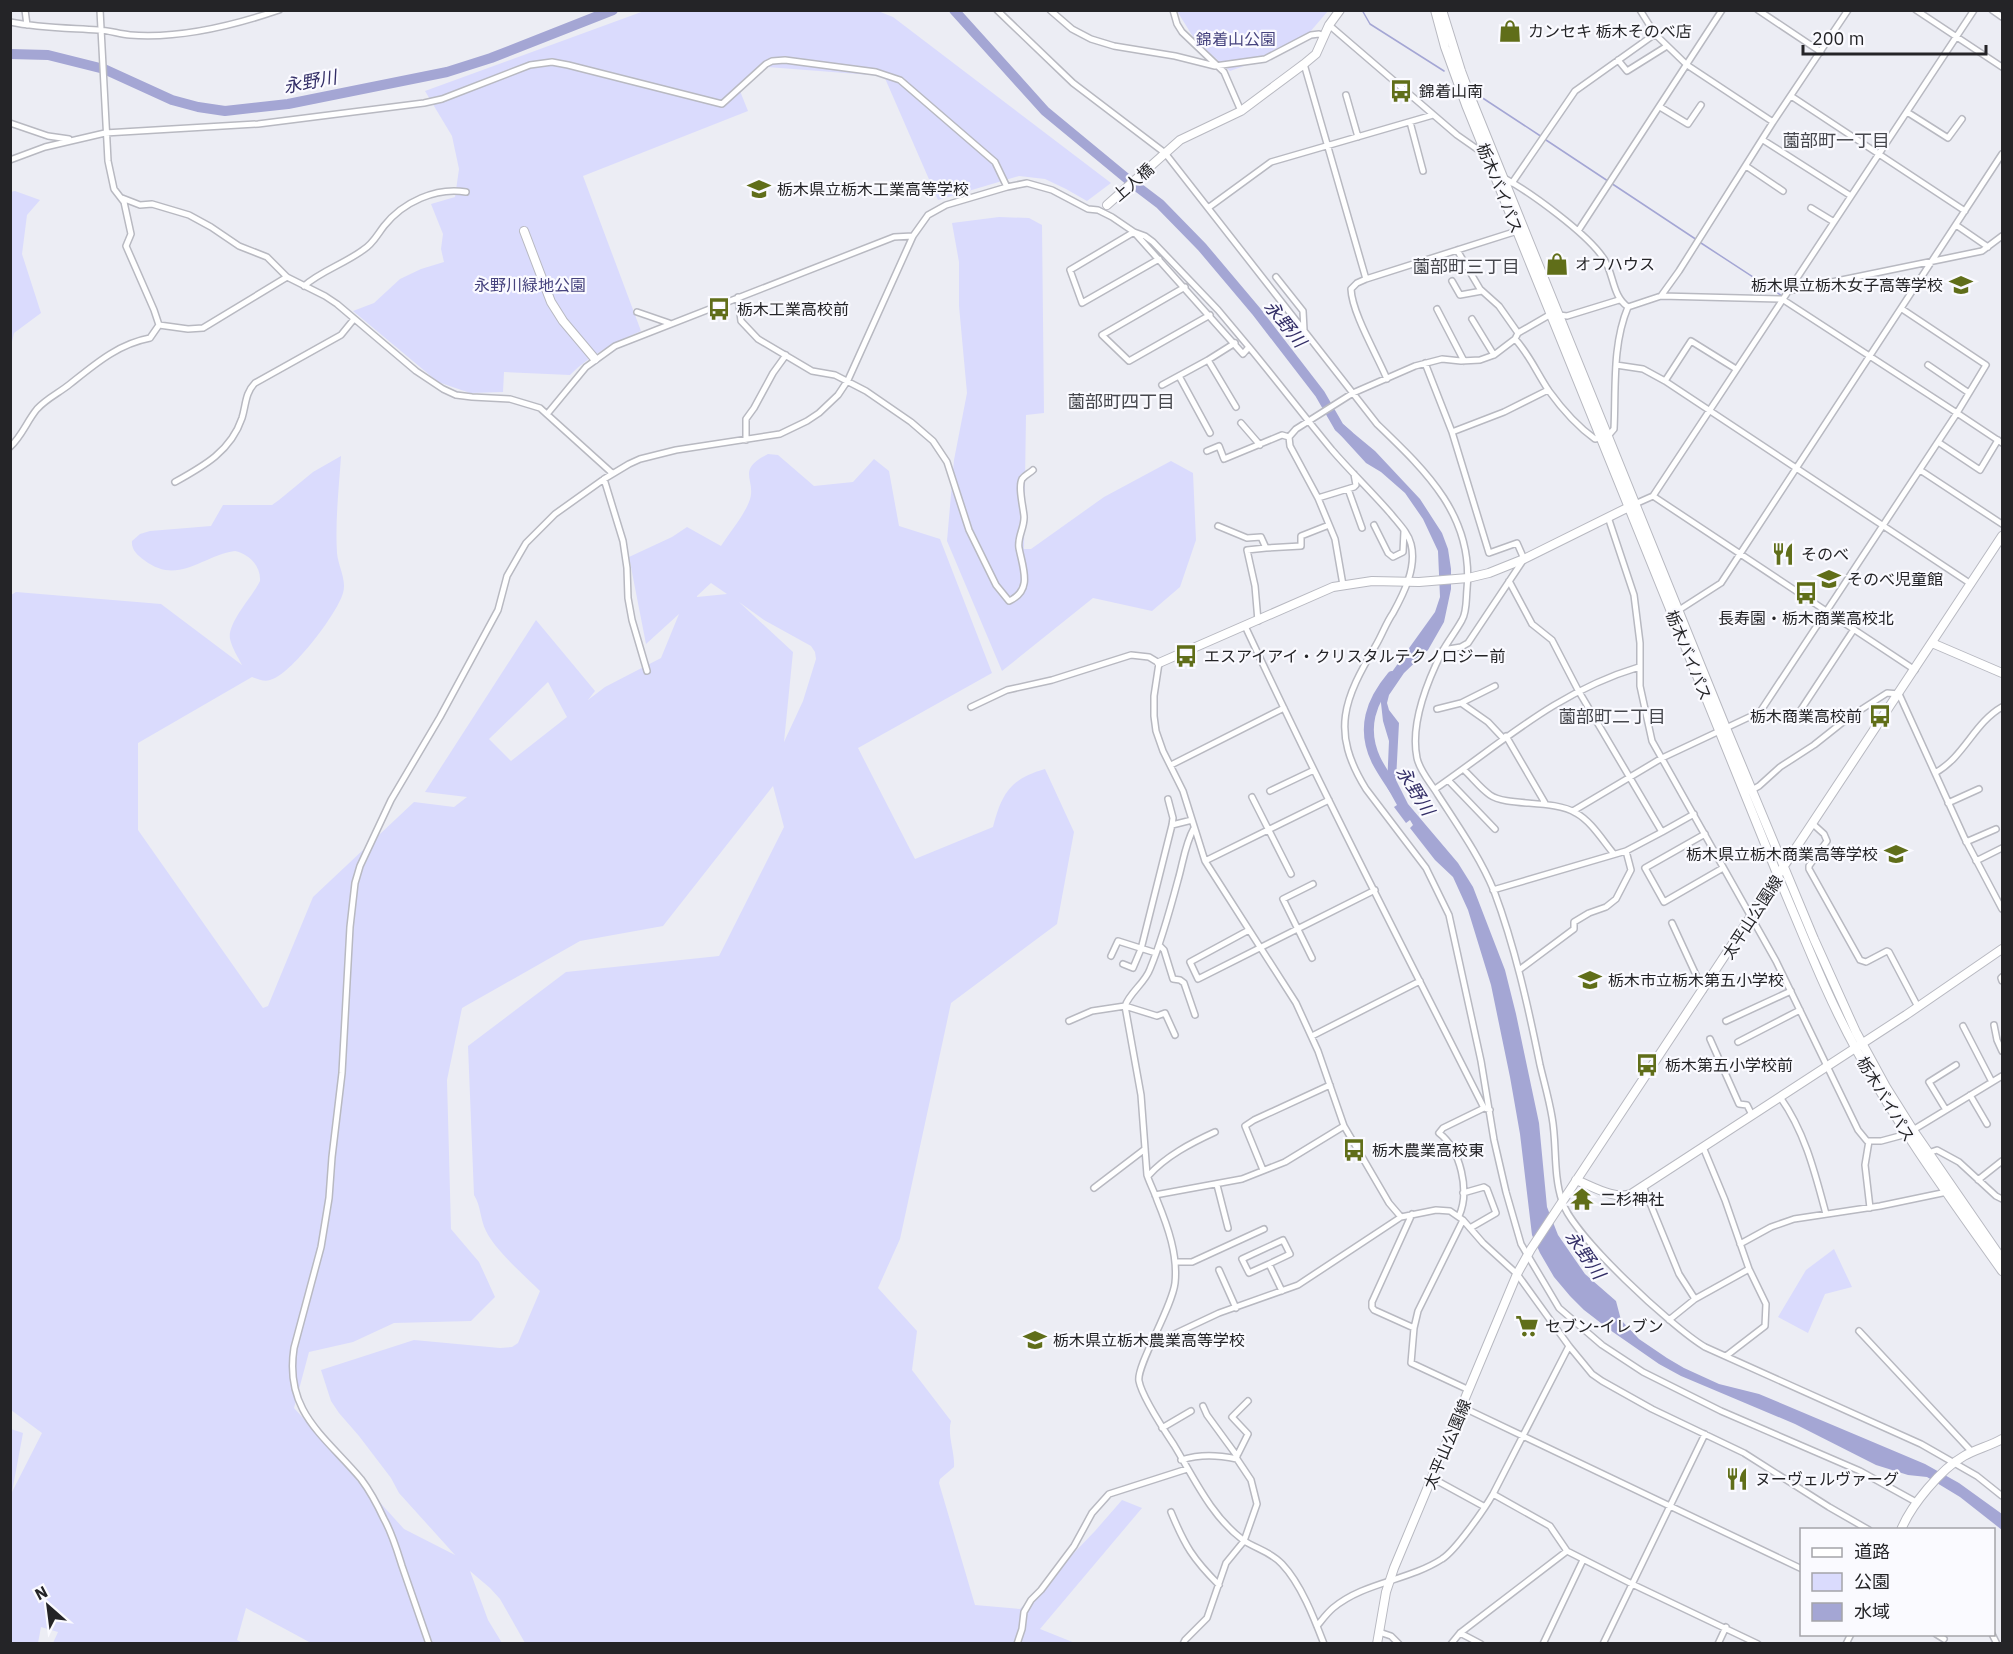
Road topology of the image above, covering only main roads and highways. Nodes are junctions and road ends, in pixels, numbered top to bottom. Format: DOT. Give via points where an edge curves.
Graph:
graph roads {
  1 [pos="1340,10"];
  2 [pos="1435,10"];
  3 [pos="1442,10"];
  4 [pos="1107,205"];
  5 [pos="524,231"];
  6 [pos="1555,314"];
  7 [pos="595,359"];
  8 [pos="1632,506"];
  9 [pos="2002,536"];
  10 [pos="1932,643"];
  11 [pos="1160,663"];
  12 [pos="2002,672"];
  13 [pos="1723,730"];
  14 [pos="1749,791"];
  15 [pos="1784,867"];
  16 [pos="1778,876"];
  17 [pos="2002,949"];
  18 [pos="1858,1046"];
  19 [pos="1910,1132"];
  20 [pos="1576,1180"];
  21 [pos="2002,1259"];
  22 [pos="2002,1271"];
  23 [pos="2002,1439"];
  24 [pos="1902,1528"];
  25 [pos="1377,1644"];
  1 -- 4 [label="main road, 上人橋" via="1316,54 1241,111 1188,136"];
  2 -- 6 [label="main road, 栃木バイパス" via="1454,74"];
  3 -- 6 [label="main road, 栃木バイパス" via="1461,71"];
  5 -- 7 [label="main road" via="551,302"];
  6 -- 8 [label="main road, 栃木バイパス"];
  8 -- 11 [label="main road" via="1489,573 1419,582 1343,585 1307,597"];
  8 -- 13 [label="main road, 栃木バイパス"];
  8 -- 13 [label="main road, 栃木バイパス" via="1679,610"];
  9 -- 10 [label="main road, 太平山公園線"];
  10 -- 12 [label="main road"];
  10 -- 15 [label="main road, 太平山公園線"];
  13 -- 14 [label="main road, 栃木バイパス"];
  14 -- 15 [label="main road, 栃木バイパス"];
  14 -- 16 [label="main road, 栃木バイパス"];
  15 -- 16 [label="main road, 太平山公園線"];
  15 -- 18 [label="main road, 栃木バイパス"];
  16 -- 18 [label="main road, 栃木バイパス"];
  16 -- 20 [label="main road, 太平山公園線"];
  17 -- 18 [label="main road"];
  18 -- 19 [label="main road, 栃木バイパス"];
  18 -- 20 [label="main road" via="1631,1194 1620,1196"];
  19 -- 21 [label="main road, 栃木バイパス"];
  19 -- 22 [label="main road, 栃木バイパス"];
  20 -- 25 [label="main road, 太平山公園線" via="1517,1274 1389,1580"];
  23 -- 24 [label="main road" via="1953,1464 1918,1500"];
}
